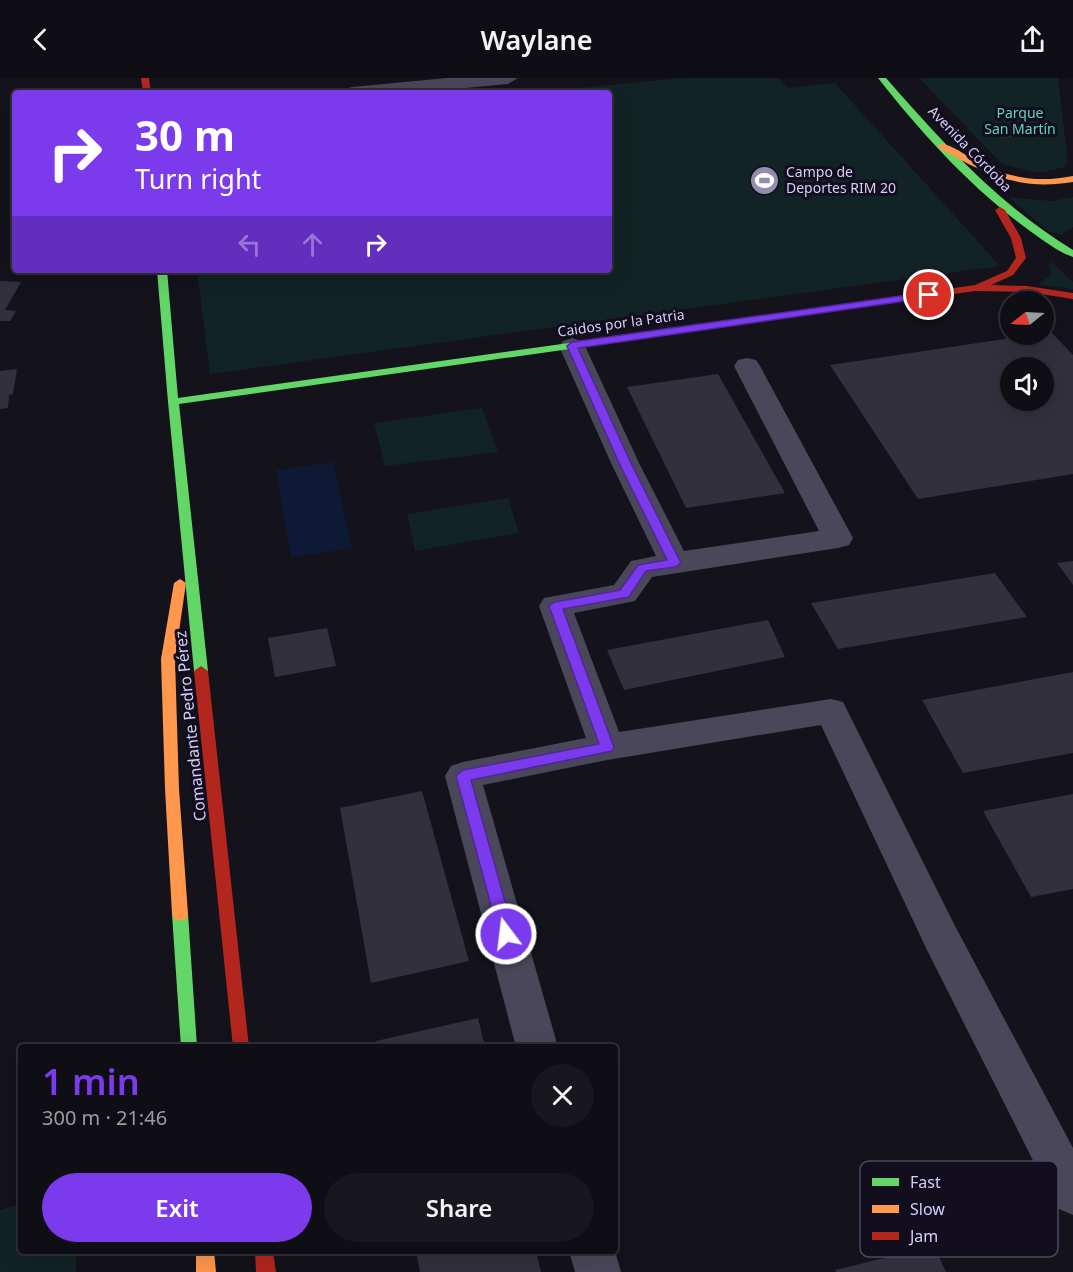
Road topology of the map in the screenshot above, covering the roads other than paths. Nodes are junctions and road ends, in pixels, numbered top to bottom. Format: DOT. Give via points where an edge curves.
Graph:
graph roads {
  1 [pos="508,78"];
  2 [pos="882,78"];
  3 [pos="383,90"];
  4 [pos="942,146"];
  5 [pos="1073,179"];
  6 [pos="994,200"];
  7 [pos="1073,254"];
  8 [pos="162,273"];
  9 [pos="975,288"];
  10 [pos="1073,296"];
  11 [pos="572,346"];
  12 [pos="747,366"];
  13 [pos="173,402"];
  14 [pos="188,540"];
  15 [pos="675,563"];
  16 [pos="607,747"];
  17 [pos="189,1044"];
  18 [pos="241,1044"];
  19 [pos="536,1044"];
  20 [pos="1056,1161"];
  21 [pos="1058,1164"];
  22 [pos="1073,1193"];
  23 [pos="205,1254"];
  24 [pos="264,1254"];
  25 [pos="593,1254"];
  26 [pos="206,1272"];
  27 [pos="266,1272"];
  28 [pos="598,1272"];
  1 -- 3 [label="street"];
  2 -- 4 [label="main road, Avenida Córdoba"];
  4 -- 5 [label="main road" via="986,171 1016,182 1048,184"];
  4 -- 6 [label="main road, Avenida Córdoba"];
  6 -- 7 [label="main road, Avenida Córdoba" via="1055,246"];
  6 -- 9 [label="main road" via="1020,242 1022,258 1007,276"];
  8 -- 13 [label="main road, Comandante Pedro Pérez"];
  9 -- 10 [label="main road, Caidos por la Patria" via="1027,289"];
  9 -- 11 [label="main road, Caidos por la Patria"];
  11 -- 13 [label="main road, Caidos por la Patria"];
  11 -- 15 [label="street"];
  12 -- 15 [label="street" via="838,538"];
  13 -- 14 [label="main road, Comandante Pedro Pérez"];
  14 -- 17 [label="main road" via="168,659 172,789"];
  14 -- 18 [label="main road, Comandante Pedro Pérez"];
  15 -- 16 [label="street" via="642,568 624,594 555,606"];
  16 -- 19 [label="street" via="463,776"];
  16 -- 20 [label="street" via="831,711 941,938"];
  21 -- 22 [label="street"];
  23 -- 26 [label="main road"];
  24 -- 27 [label="main road"];
  25 -- 28 [label="street"];
}
